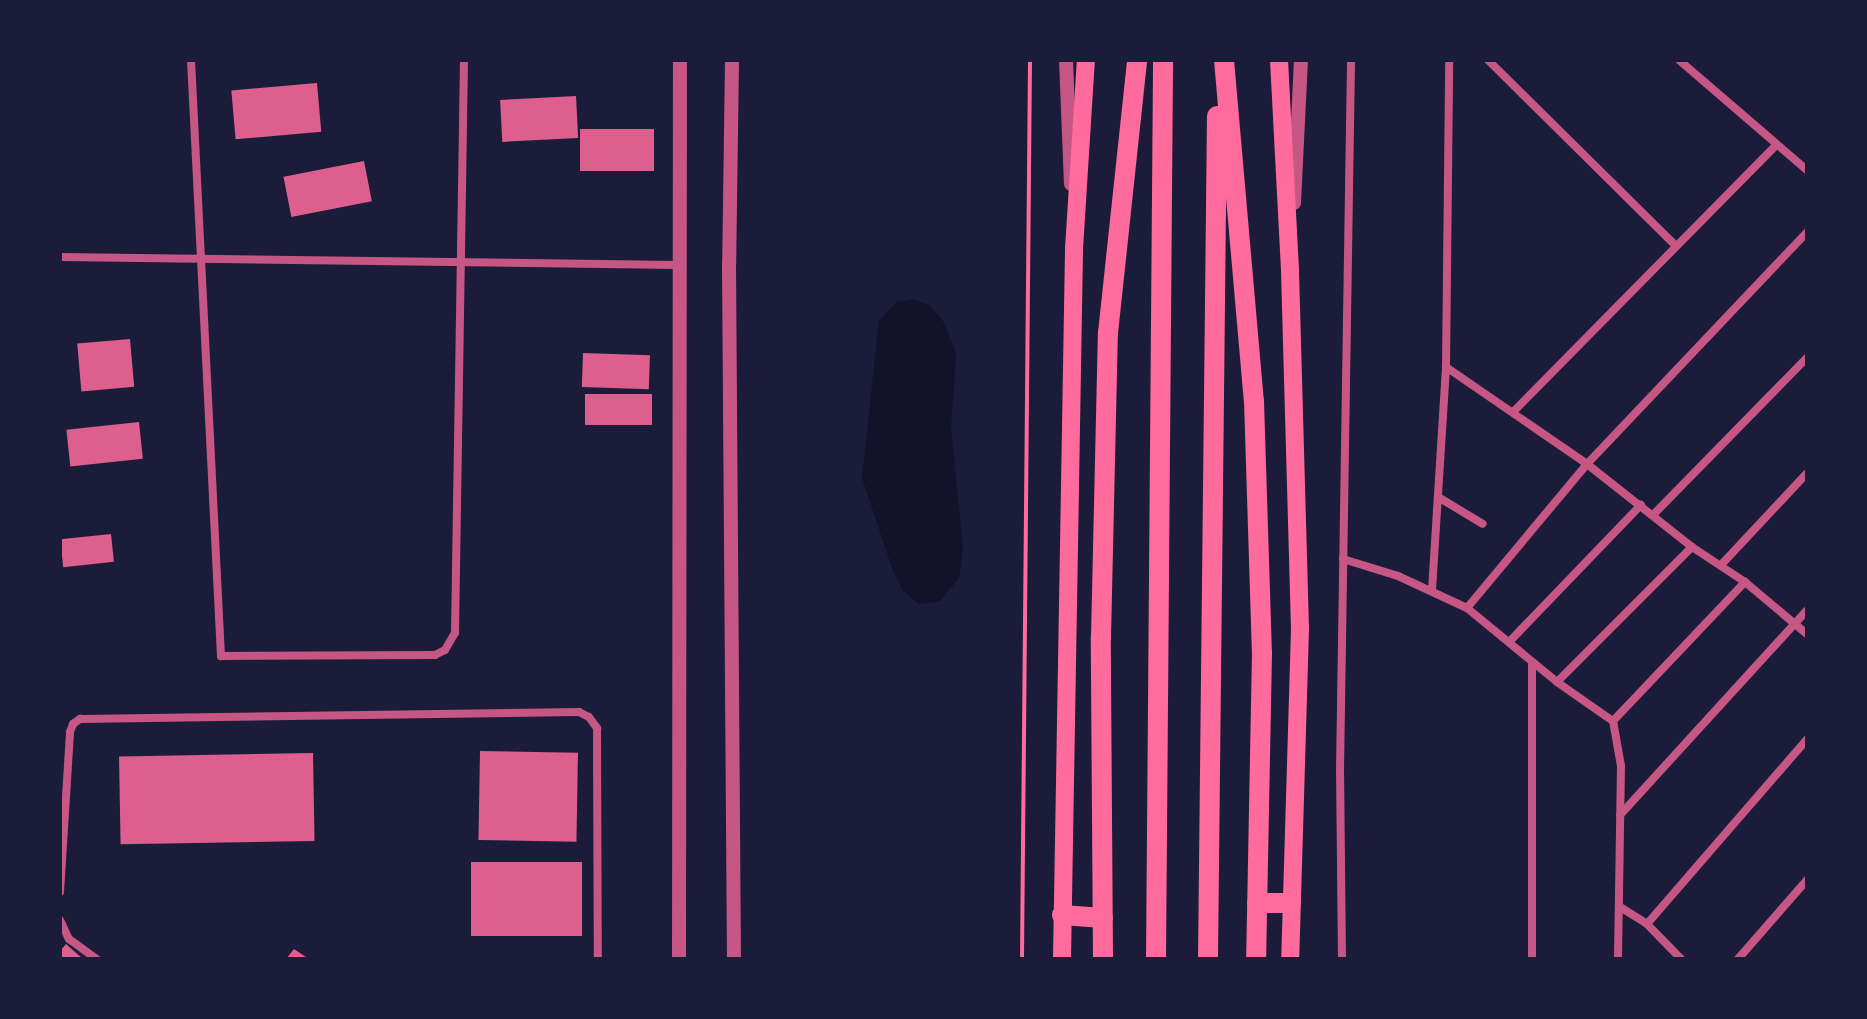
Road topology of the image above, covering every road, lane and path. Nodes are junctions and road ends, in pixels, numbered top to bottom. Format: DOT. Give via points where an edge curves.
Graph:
graph roads {
  1 [pos="191,60"];
  2 [pos="464,60"];
  3 [pos="680,60"];
  4 [pos="732,60"];
  5 [pos="1030,60"];
  6 [pos="1066,60"];
  7 [pos="1086,60"];
  8 [pos="1137,60"];
  9 [pos="1163,60"];
  10 [pos="1221,60"];
  11 [pos="1279,60"];
  12 [pos="1301,60"];
  13 [pos="1351,60"];
  14 [pos="1449,60"];
  15 [pos="1488,60"];
  16 [pos="1679,60"];
  17 [pos="1776,145"];
  18 [pos="1807,170"];
  19 [pos="1807,232"];
  20 [pos="1676,246"];
  21 [pos="1074,249"];
  22 [pos="60,257"];
  23 [pos="201,259"];
  24 [pos="461,262"];
  25 [pos="677,265"];
  26 [pos="1290,271"];
  27 [pos="1807,358"];
  28 [pos="1446,367"];
  29 [pos="1514,411"];
  30 [pos="1587,464"];
  31 [pos="1807,473"];
  32 [pos="1438,497"];
  33 [pos="1641,505"];
  34 [pos="1653,515"];
  35 [pos="1483,524"];
  36 [pos="1692,547"];
  37 [pos="1343,559"];
  38 [pos="1721,565"];
  39 [pos="1745,582"];
  40 [pos="1432,590"];
  41 [pos="1467,608"];
  42 [pos="1807,610"];
  43 [pos="1795,624"];
  44 [pos="1807,634"];
  45 [pos="1510,641"];
  46 [pos="1532,662"];
  47 [pos="1557,682"];
  48 [pos="1613,721"];
  49 [pos="1807,739"];
  50 [pos="1620,815"];
  51 [pos="1807,880"];
  52 [pos="60,892"];
  53 [pos="1257,903"];
  54 [pos="1291,903"];
  55 [pos="1620,907"];
  56 [pos="1062,915"];
  57 [pos="1103,918"];
  58 [pos="60,920"];
  59 [pos="1647,924"];
  60 [pos="97,959"];
  61 [pos="598,959"];
  62 [pos="679,959"];
  63 [pos="734,959"];
  64 [pos="1022,959"];
  65 [pos="1062,959"];
  66 [pos="1103,959"];
  67 [pos="1156,959"];
  68 [pos="1208,959"];
  69 [pos="1256,959"];
  70 [pos="1290,959"];
  71 [pos="1342,959"];
  72 [pos="1532,959"];
  73 [pos="1618,959"];
  74 [pos="1681,959"];
  75 [pos="1738,959"];
  1 -- 23 [label="street"];
  2 -- 24 [label="street"];
  3 -- 25 [label="street"];
  4 -- 63 [label="street"];
  5 -- 64 [label="path"];
  6 -- 21 [label="street"];
  7 -- 21 [label="highway"];
  8 -- 57 [label="highway" via="1108,333 1101,637"];
  9 -- 67 [label="highway"];
  10 -- 53 [label="highway" via="1254,401 1262,653"];
  10 -- 68 [label="highway"];
  11 -- 26 [label="highway"];
  12 -- 26 [label="street"];
  13 -- 37 [label="street"];
  14 -- 28 [label="street"];
  15 -- 20 [label="street"];
  16 -- 17 [label="street"];
  17 -- 18 [label="street"];
  17 -- 20 [label="street"];
  19 -- 30 [label="street"];
  20 -- 29 [label="street"];
  21 -- 56 [label="highway"];
  22 -- 23 [label="street"];
  23 -- 24 [label="street"];
  23 -- 24 [label="street" via="221,656 435,655 451,643"];
  24 -- 25 [label="street"];
  25 -- 62 [label="street"];
  26 -- 54 [label="highway" via="1300,629"];
  27 -- 34 [label="street"];
  28 -- 29 [label="street"];
  28 -- 32 [label="street"];
  29 -- 30 [label="street"];
  30 -- 33 [label="street"];
  30 -- 41 [label="street"];
  31 -- 38 [label="street"];
  32 -- 35 [label="street"];
  32 -- 40 [label="street"];
  33 -- 34 [label="street"];
  33 -- 45 [label="street"];
  34 -- 36 [label="street"];
  36 -- 38 [label="street"];
  36 -- 47 [label="street"];
  37 -- 40 [label="street"];
  37 -- 71 [label="street"];
  38 -- 39 [label="street"];
  39 -- 43 [label="street"];
  39 -- 48 [label="street"];
  40 -- 41 [label="street"];
  41 -- 45 [label="street"];
  42 -- 43 [label="street"];
  43 -- 44 [label="street"];
  43 -- 50 [label="street"];
  45 -- 46 [label="street"];
  46 -- 47 [label="street"];
  46 -- 72 [label="street"];
  47 -- 48 [label="street"];
  48 -- 50 [label="street" via="1621,766"];
  49 -- 59 [label="street"];
  50 -- 55 [label="street"];
  51 -- 75 [label="street"];
  52 -- 61 [label="street" via="70,732 80,719 579,712 597,728"];
  53 -- 54 [label="highway"];
  53 -- 69 [label="highway"];
  54 -- 70 [label="highway"];
  55 -- 59 [label="street"];
  55 -- 73 [label="street"];
  56 -- 57 [label="highway"];
  56 -- 65 [label="highway"];
  57 -- 66 [label="highway"];
  58 -- 60 [label="street" via="69,939"];
  59 -- 74 [label="street"];
}
